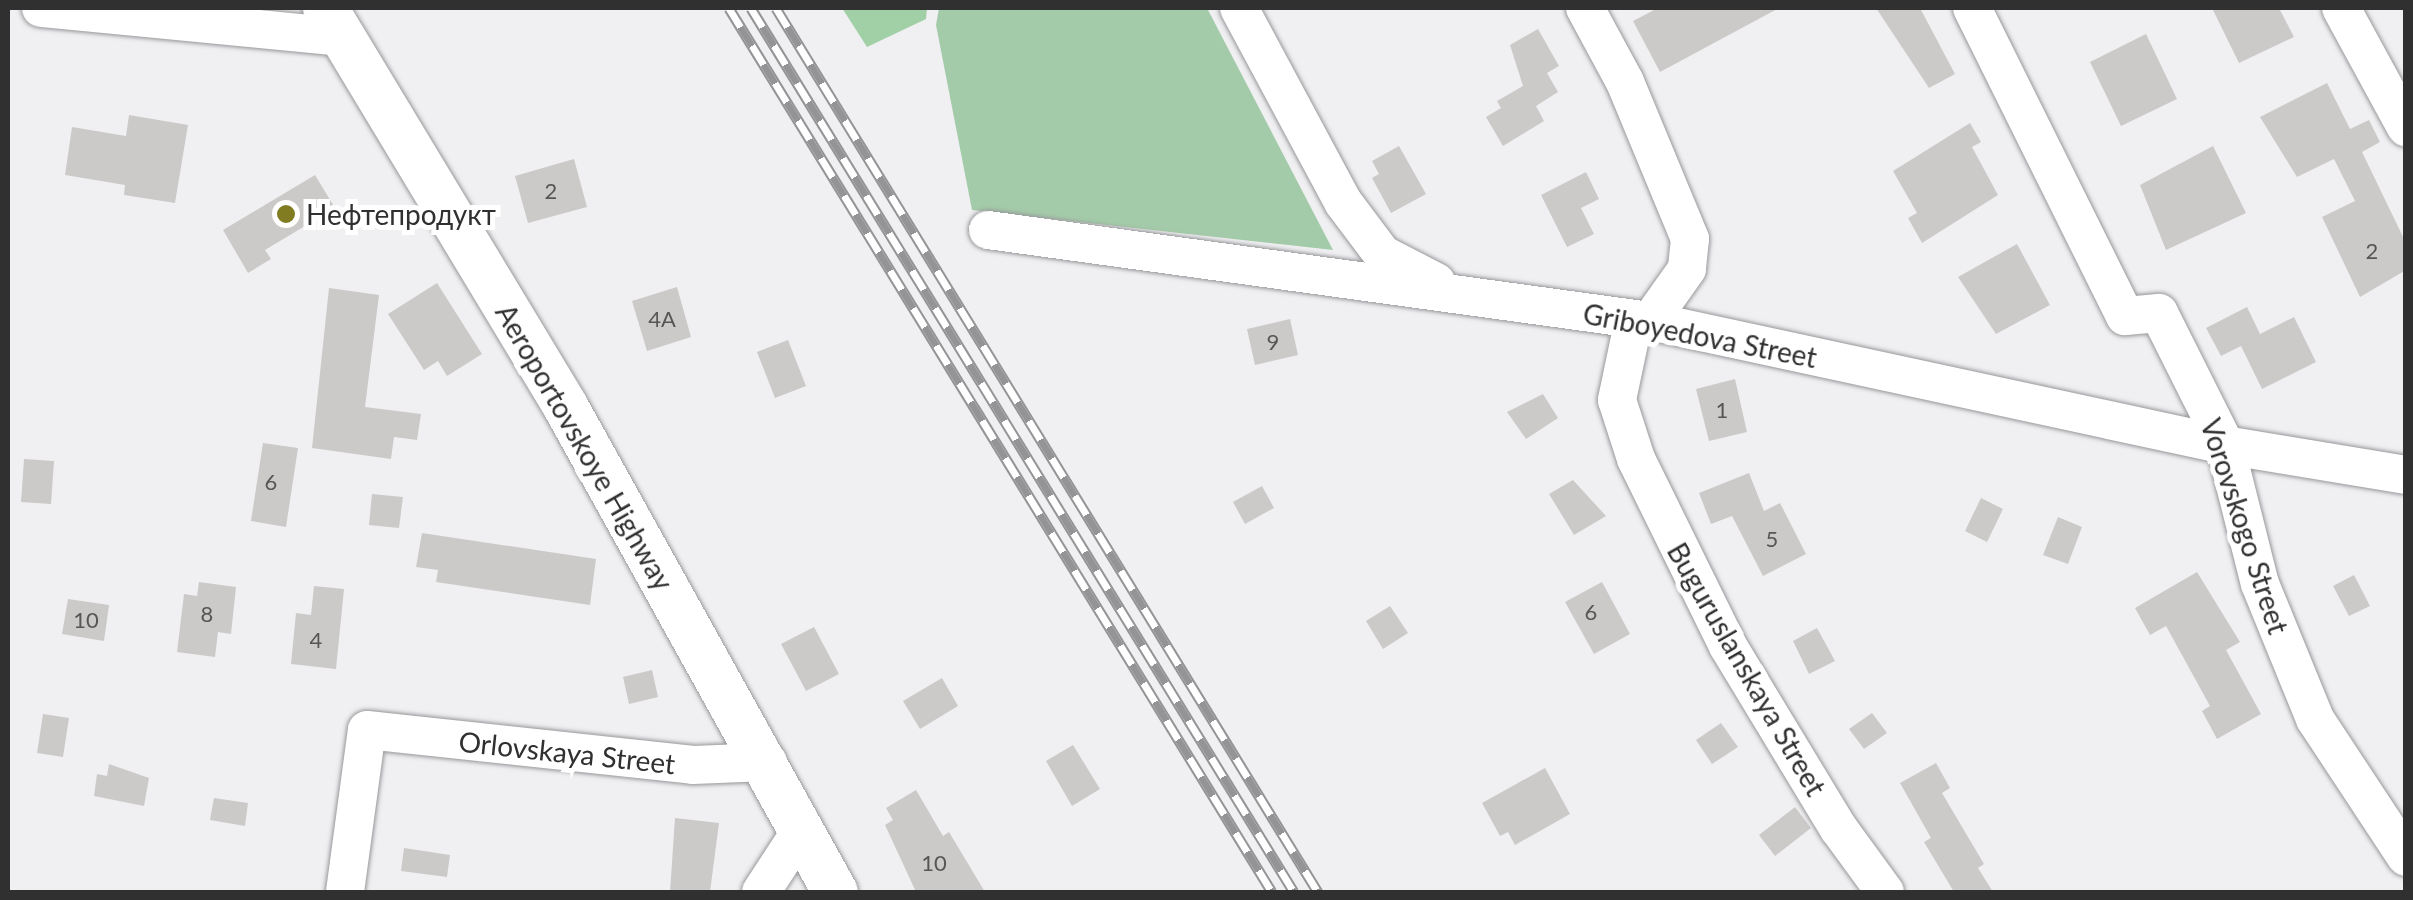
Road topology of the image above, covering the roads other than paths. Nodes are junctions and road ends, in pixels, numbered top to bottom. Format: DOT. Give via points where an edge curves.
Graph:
graph roads {
  1 [pos="41,8"];
  2 [pos="1240,8"];
  3 [pos="1585,8"];
  4 [pos="1972,8"];
  5 [pos="2341,8"];
  6 [pos="334,22"];
  7 [pos="2406,126"];
  8 [pos="988,230"];
  9 [pos="1460,295"];
  10 [pos="1642,320"];
  11 [pos="2225,446"];
  12 [pos="2406,475"];
  13 [pos="768,762"];
  14 [pos="802,829"];
  15 [pos="2406,857"];
  16 [pos="344,892"];
  17 [pos="761,892"];
  18 [pos="835,892"];
  19 [pos="1885,892"];
  1 -- 6 [label="street"];
  2 -- 9 [label="street" via="1298,124 1372,241 1382,254"];
  3 -- 10 [label="street" via="1626,82 1690,239 1686,269"];
  4 -- 11 [label="street, Vorovskogo Street" via="2125,316 2159,312"];
  5 -- 7 [label="street"];
  6 -- 13 [label="main road, Aeroportovskoye Highway"];
  8 -- 9 [label="street, Griboyedova Street"];
  9 -- 10 [label="street, Griboyedova Street"];
  10 -- 11 [label="street, Griboyedova Street"];
  10 -- 19 [label="street, Buguruslanskaya Street" via="1617,400 1636,459 1728,646 1839,830"];
  11 -- 12 [label="street, Griboyedova Street"];
  11 -- 15 [label="street, Vorovskogo Street" via="2260,584 2315,718"];
  13 -- 14 [label="main road, Aeroportovskoye Highway"];
  13 -- 16 [label="street, Orlovskaya Street" via="693,765 367,730"];
  14 -- 17 [label="street"];
  14 -- 18 [label="main road, Aeroportovskoye Highway"];
}
